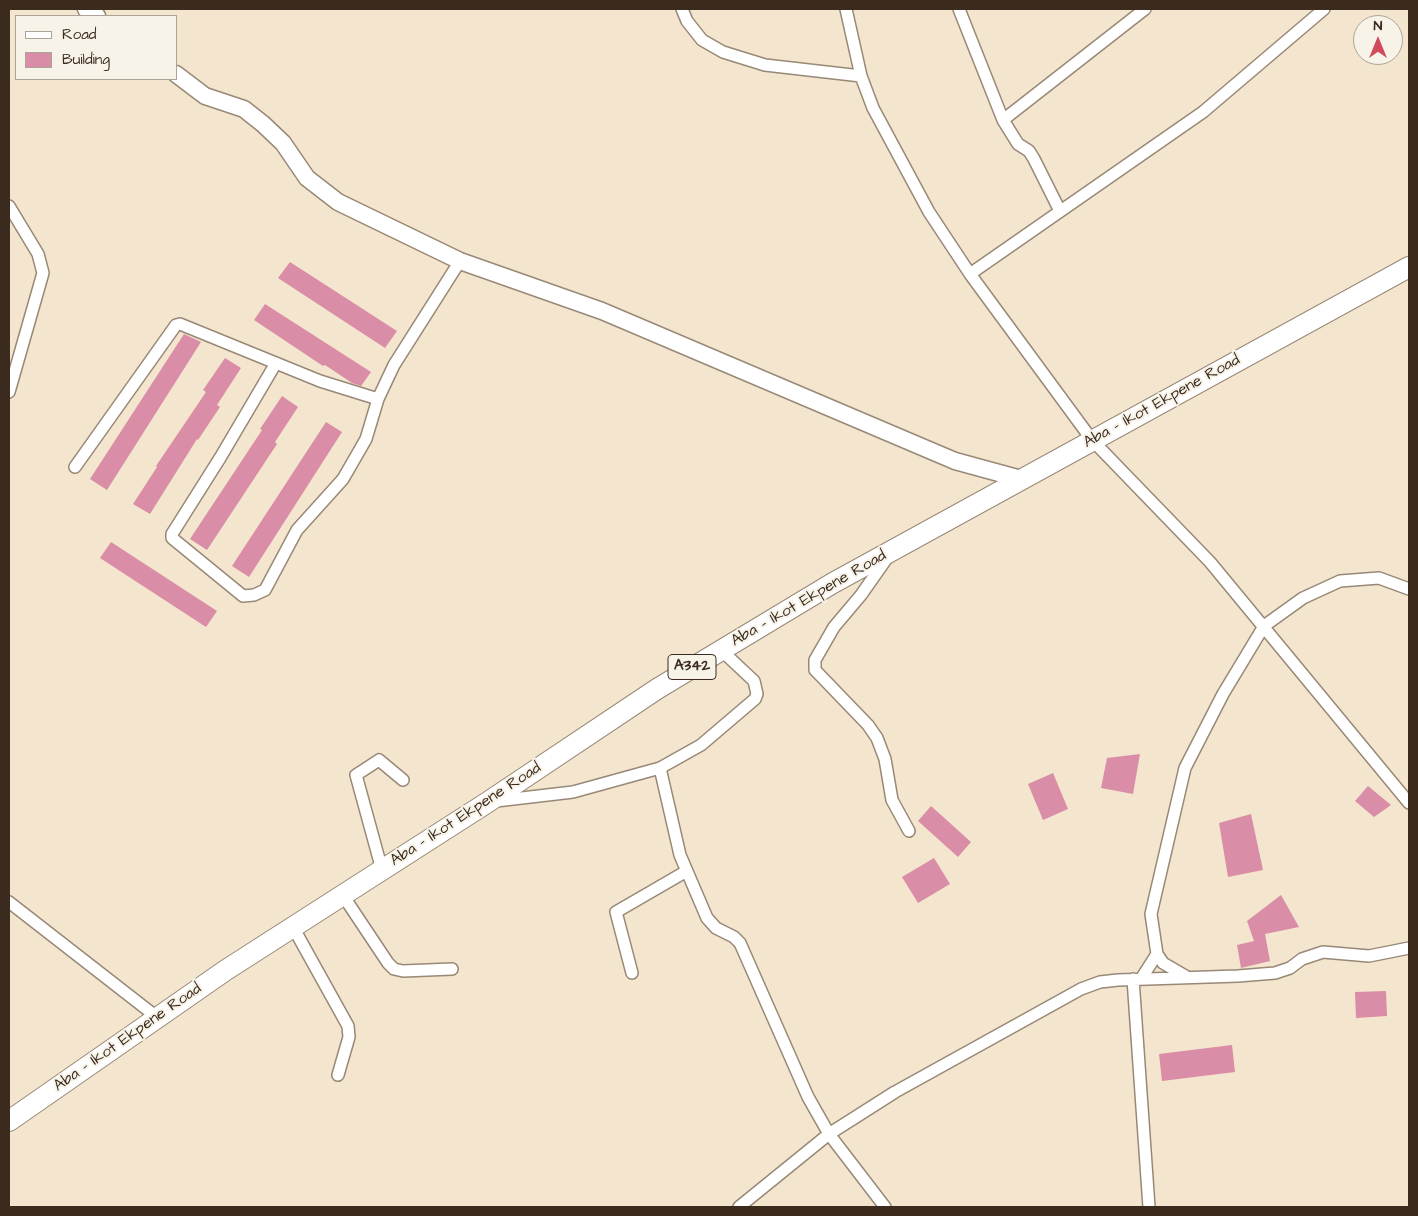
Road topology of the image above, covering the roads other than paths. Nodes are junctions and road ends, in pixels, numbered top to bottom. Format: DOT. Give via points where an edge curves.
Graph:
graph roads {
  1 [pos="682,9"];
  2 [pos="846,9"];
  3 [pos="959,9"];
  4 [pos="1145,9"];
  5 [pos="1324,9"];
  6 [pos="178,76"];
  7 [pos="862,76"];
  8 [pos="1003,120"];
  9 [pos="9,206"];
  10 [pos="1060,212"];
  11 [pos="460,261"];
  12 [pos="1409,267"];
  13 [pos="970,274"];
  14 [pos="276,363"];
  15 [pos="9,392"];
  16 [pos="378,399"];
  17 [pos="1092,440"];
  18 [pos="74,467"];
  19 [pos="1020,479"];
  20 [pos="893,550"];
  21 [pos="1409,589"];
  22 [pos="1264,626"];
  23 [pos="721,650"];
  24 [pos="660,768"];
  25 [pos="403,780"];
  26 [pos="488,802"];
  27 [pos="1409,803"];
  28 [pos="909,831"];
  29 [pos="382,870"];
  30 [pos="685,872"];
  31 [pos="342,894"];
  32 [pos="9,902"];
  33 [pos="293,927"];
  34 [pos="1409,948"];
  35 [pos="1157,954"];
  36 [pos="452,969"];
  37 [pos="632,973"];
  38 [pos="1189,978"];
  39 [pos="1137,979"];
  40 [pos="158,1018"];
  41 [pos="338,1075"];
  42 [pos="9,1122"];
  43 [pos="829,1134"];
  44 [pos="739,1207"];
  45 [pos="885,1207"];
  46 [pos="1148,1207"];
  1 -- 7 [label="street" via="702,40 723,52 765,65"];
  2 -- 7 [label="street"];
  3 -- 8 [label="street"];
  4 -- 8 [label="street"];
  5 -- 10 [label="street" via="1203,112"];
  6 -- 11 [label="street" via="205,96 244,109 263,124 283,143 307,178 338,202"];
  7 -- 13 [label="street" via="873,108 929,212"];
  8 -- 10 [label="street" via="1018,144 1034,159"];
  9 -- 15 [label="street" via="38,254 42,272"];
  10 -- 13 [label="street"];
  11 -- 16 [label="street" via="394,365"];
  11 -- 19 [label="street" via="602,311 955,460"];
  12 -- 17 [label="highway, Aba - Ikot Ekpene Road / A342"];
  13 -- 17 [label="street"];
  14 -- 16 [label="street"];
  14 -- 16 [label="street" via="172,534 172,538 243,596 265,590 297,530 343,479 366,439"];
  14 -- 18 [label="street" via="184,324 176,325"];
  17 -- 19 [label="highway, Aba - Ikot Ekpene Road / A342"];
  17 -- 22 [label="street" via="1210,562"];
  19 -- 20 [label="highway, Aba - Ikot Ekpene Road / A342"];
  20 -- 23 [label="highway, Aba - Ikot Ekpene Road / A342"];
  20 -- 28 [label="street" via="834,627 815,660 815,670 877,738 886,759 892,800"];
  21 -- 22 [label="street" via="1379,578 1340,581 1303,598"];
  22 -- 27 [label="street"];
  22 -- 35 [label="street" via="1223,694 1186,768 1151,914"];
  23 -- 24 [label="street" via="754,680 757,687 755,699 700,745"];
  23 -- 26 [label="highway, Aba - Ikot Ekpene Road / A342" via="657,688"];
  24 -- 26 [label="street" via="566,794"];
  24 -- 30 [label="street"];
  25 -- 29 [label="street" via="379,760 356,775"];
  26 -- 29 [label="highway, Aba - Ikot Ekpene Road / A342"];
  29 -- 31 [label="highway, Aba - Ikot Ekpene Road / A342"];
  30 -- 37 [label="street" via="616,912"];
  30 -- 43 [label="street" via="706,918 740,943 808,1097"];
  31 -- 33 [label="highway, Aba - Ikot Ekpene Road / A342"];
  31 -- 36 [label="street" via="394,969"];
  32 -- 40 [label="street"];
  33 -- 40 [label="highway, Aba - Ikot Ekpene Road / A342"];
  33 -- 41 [label="street" via="348,1026 349,1037"];
  34 -- 38 [label="street" via="1369,956 1323,952 1275,973"];
  35 -- 38 [label="street" via="1163,963"];
  35 -- 39 [label="street"];
  38 -- 39 [label="street"];
  39 -- 43 [label="street" via="1100,982 1081,989 903,1088"];
  39 -- 46 [label="street"];
  40 -- 42 [label="highway, Aba - Ikot Ekpene Road / A342"];
  43 -- 44 [label="street"];
  43 -- 45 [label="street"];
}
